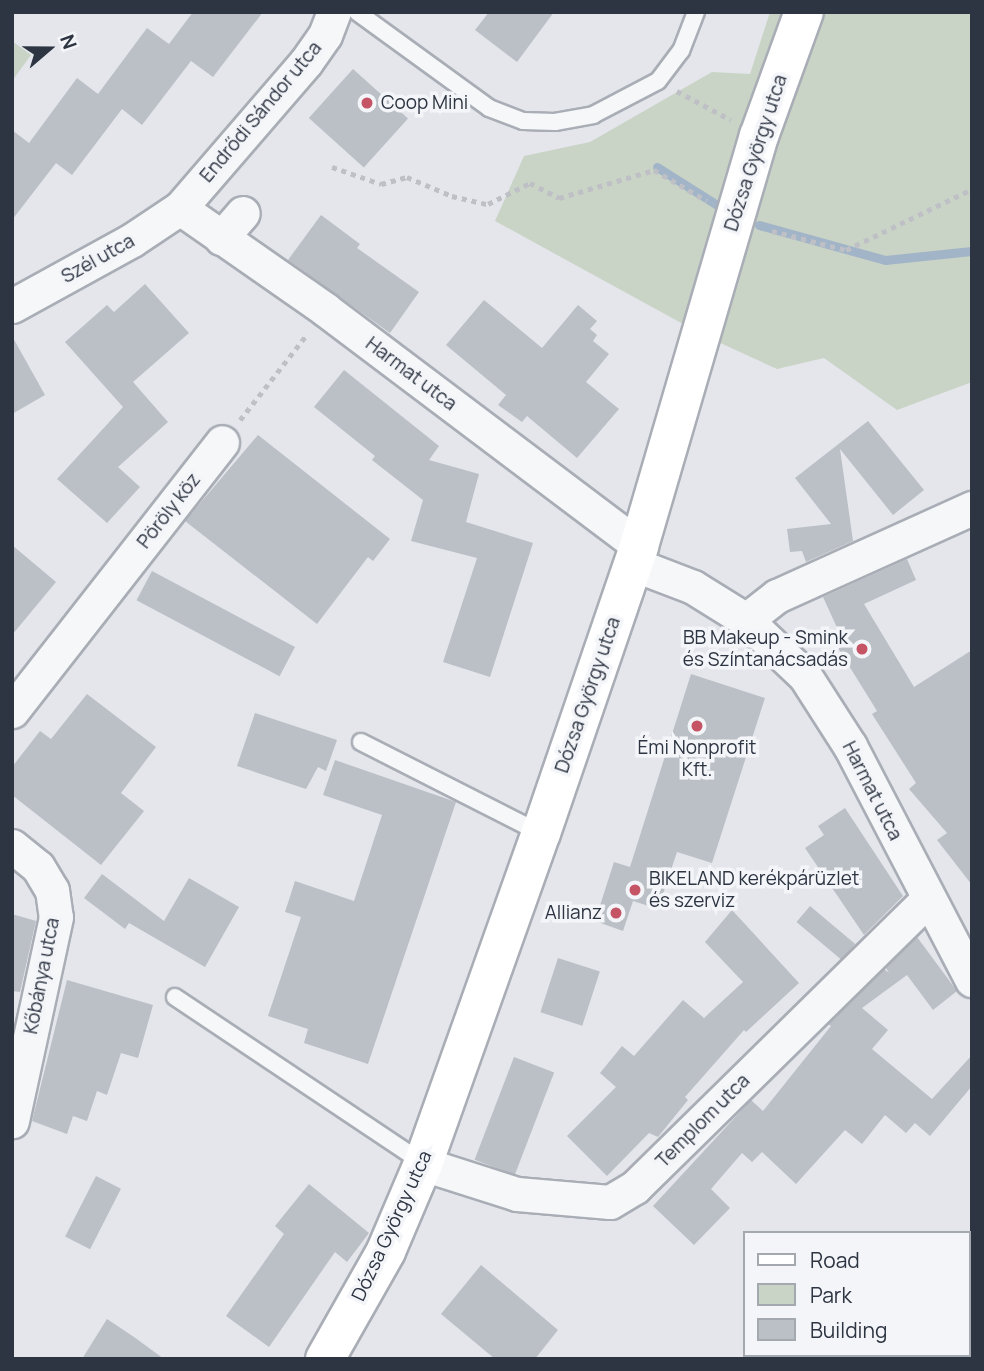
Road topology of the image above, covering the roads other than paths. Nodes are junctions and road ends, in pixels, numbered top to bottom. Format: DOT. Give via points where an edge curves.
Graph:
graph roads {
  1 [pos="334,12"];
  2 [pos="357,12"];
  3 [pos="696,12"];
  4 [pos="804,12"];
  5 [pos="180,208"];
  6 [pos="243,213"];
  7 [pos="221,238"];
  8 [pos="12,306"];
  9 [pos="222,442"];
  10 [pos="972,508"];
  11 [pos="636,555"];
  12 [pos="746,620"];
  13 [pos="12,711"];
  14 [pos="361,742"];
  15 [pos="541,834"];
  16 [pos="12,846"];
  17 [pos="928,899"];
  18 [pos="972,980"];
  19 [pos="26,988"];
  20 [pos="175,997"];
  21 [pos="12,1121"];
  22 [pos="423,1164"];
  23 [pos="325,1359"];
  1 -- 5 [label="street, Endrődi Sándor utca" via="276,119"];
  2 -- 3 [label="lane" via="489,108 523,121 555,122 593,115 657,81 681,51"];
  4 -- 11 [label="main road, Dózsa György utca" via="759,136"];
  5 -- 7 [label="street, Harmat utca"];
  5 -- 8 [label="street, Szél utca"];
  6 -- 7 [label="street"];
  7 -- 11 [label="street, Harmat utca" via="326,310"];
  9 -- 13 [label="street, Pöröly köz"];
  10 -- 12 [label="street" via="777,596"];
  11 -- 12 [label="street, Harmat utca"];
  11 -- 15 [label="main road, Dózsa György utca"];
  12 -- 17 [label="street, Harmat utca" via="805,676 824,703"];
  14 -- 15 [label="lane"];
  15 -- 22 [label="main road, Dózsa György utca"];
  16 -- 19 [label="street, Kőbánya utca" via="38,867 52,890 56,917"];
  17 -- 18 [label="street, Harmat utca"];
  17 -- 22 [label="street, Templom utca" via="635,1187 610,1202 517,1194"];
  19 -- 21 [label="street, Kőbánya utca"];
  20 -- 22 [label="lane"];
  22 -- 23 [label="main road, Dózsa György utca" via="386,1251"];
}
